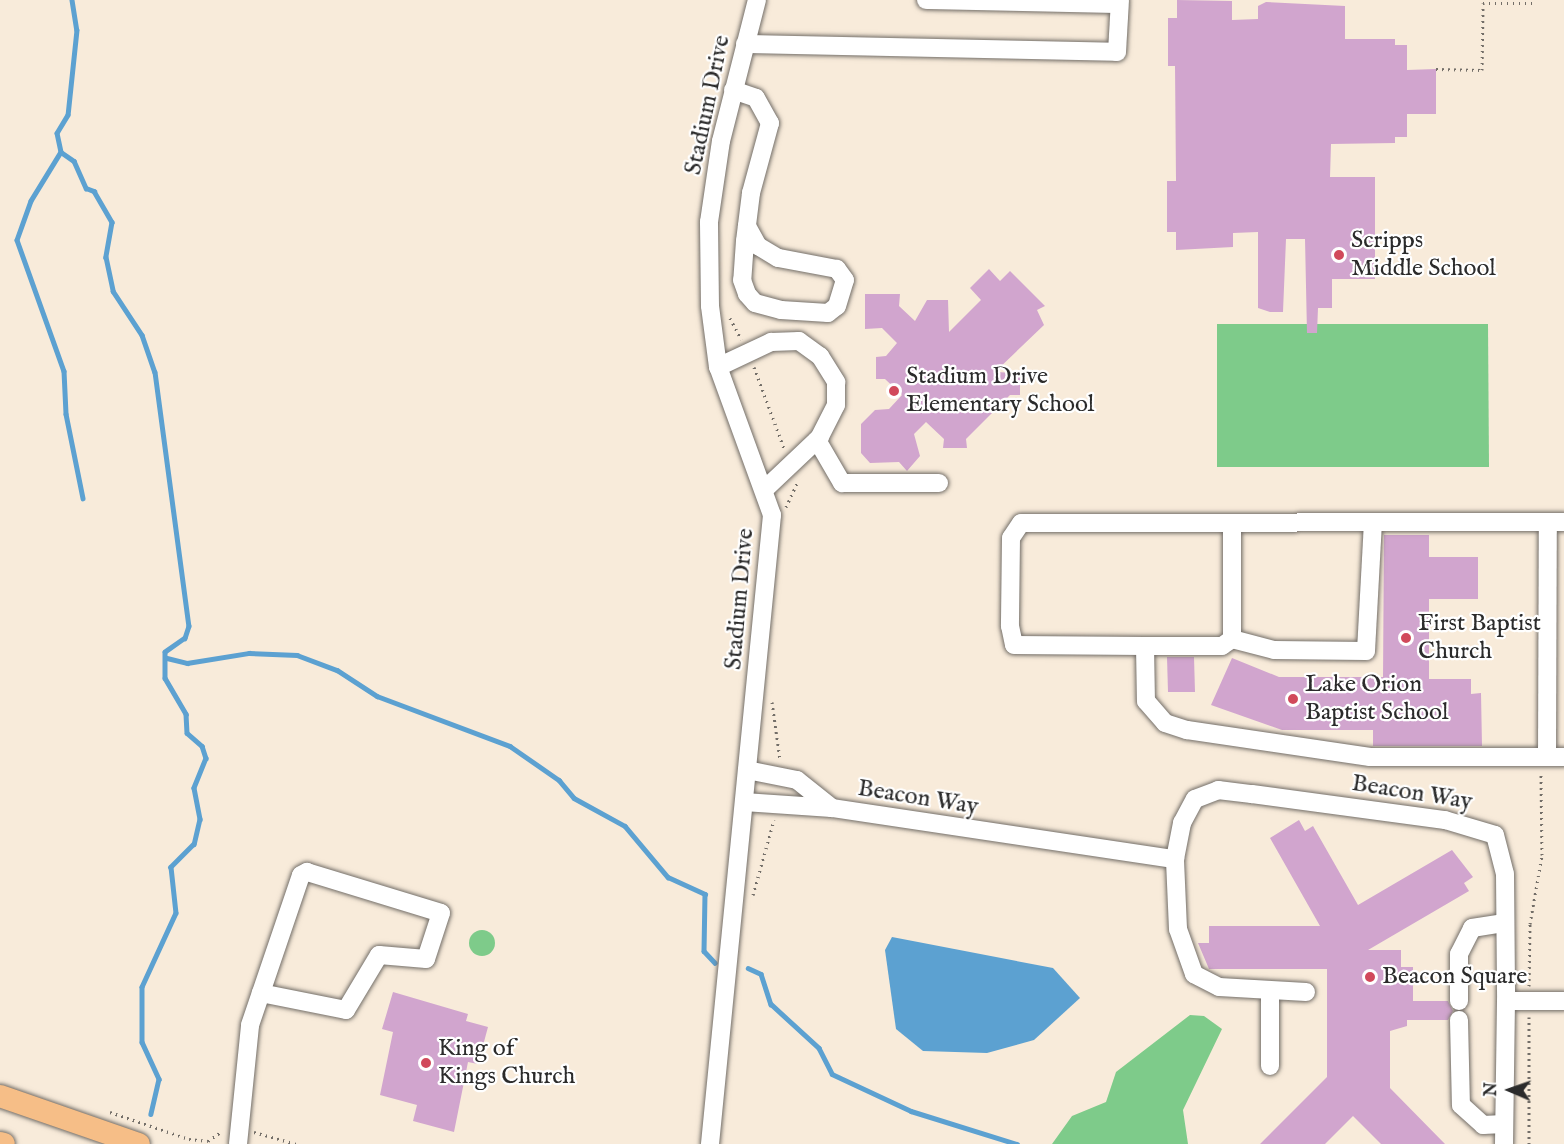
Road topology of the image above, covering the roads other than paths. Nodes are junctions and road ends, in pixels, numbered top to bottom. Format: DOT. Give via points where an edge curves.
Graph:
graph roads {
  1 [pos="757,0"];
  2 [pos="926,0"];
  3 [pos="1119,2"];
  4 [pos="745,44"];
  5 [pos="733,90"];
  6 [pos="747,226"];
  7 [pos="718,366"];
  8 [pos="817,440"];
  9 [pos="939,483"];
  10 [pos="765,489"];
  11 [pos="1373,522"];
  12 [pos="1556,522"];
  13 [pos="1232,523"];
  14 [pos="1232,639"];
  15 [pos="1145,646"];
  16 [pos="1551,757"];
  17 [pos="747,770"];
  18 [pos="744,802"];
  19 [pos="832,808"];
  20 [pos="1175,859"];
  21 [pos="1505,923"];
  22 [pos="1270,992"];
  23 [pos="1306,992"];
  24 [pos="261,993"];
  25 [pos="1459,1001"];
  26 [pos="1506,1001"];
  27 [pos="1564,1001"];
  28 [pos="1459,1020"];
  29 [pos="1270,1066"];
  30 [pos="0,1096"];
  31 [pos="1504,1124"];
  32 [pos="79,1136"];
  33 [pos="239,1136"];
  34 [pos="134,1142"];
  35 [pos="0,1143"];
  36 [pos="4,1144"];
  37 [pos="710,1144"];
  38 [pos="1504,1144"];
  1 -- 4 [label="street, Stadium Drive"];
  2 -- 3 [label="street"];
  3 -- 4 [label="street" via="1117,52"];
  4 -- 5 [label="street, Stadium Drive"];
  5 -- 6 [label="street" via="756,98 770,123"];
  5 -- 7 [label="street, Stadium Drive" via="709,222 710,306"];
  6 -- 6 [label="street" via="742,280 754,303 815,313 837,306 845,280 837,269 778,258 758,246"];
  7 -- 8 [label="street" via="771,342 799,341 820,356 836,382 836,405"];
  7 -- 10 [label="street, Stadium Drive"];
  8 -- 9 [label="street" via="842,483"];
  8 -- 10 [label="street"];
  10 -- 17 [label="street, Stadium Drive" via="772,515 770,571"];
  11 -- 12 [label="street"];
  11 -- 13 [label="street"];
  11 -- 14 [label="street" via="1366,651 1274,650"];
  12 -- 16 [label="street"];
  13 -- 14 [label="street"];
  13 -- 15 [label="street" via="1021,523 1013,529 1014,645"];
  14 -- 15 [label="street" via="1222,646"];
  15 -- 16 [label="street" via="1146,701 1165,723 1187,730 1370,757"];
  17 -- 18 [label="street, Stadium Drive"];
  17 -- 19 [label="street, Beacon Way" via="797,780"];
  18 -- 19 [label="street, Beacon Way"];
  18 -- 37 [label="street, Stadium Drive"];
  19 -- 20 [label="street, Beacon Way"];
  20 -- 21 [label="street, Beacon Way" via="1182,823 1195,799 1218,790 1445,820 1495,835 1503,852"];
  20 -- 22 [label="street, Beacon Way" via="1178,930 1194,974 1219,987"];
  21 -- 25 [label="street" via="1472,928 1459,954"];
  21 -- 26 [label="street, Beacon Way"];
  22 -- 23 [label="street, Beacon Way"];
  22 -- 29 [label="street"];
  24 -- 24 [label="street" via="304,872 441,913 426,958 379,955 346,1010"];
  24 -- 33 [label="street" via="248,1034"];
  26 -- 27 [label="street"];
  26 -- 31 [label="street, Beacon Way"];
  28 -- 31 [label="street" via="1461,1105 1483,1125"];
  30 -- 32 [label="main road"];
  31 -- 38 [label="street, Beacon Way"];
  32 -- 34 [label="main road"];
  35 -- 36 [label="main road"];
}
